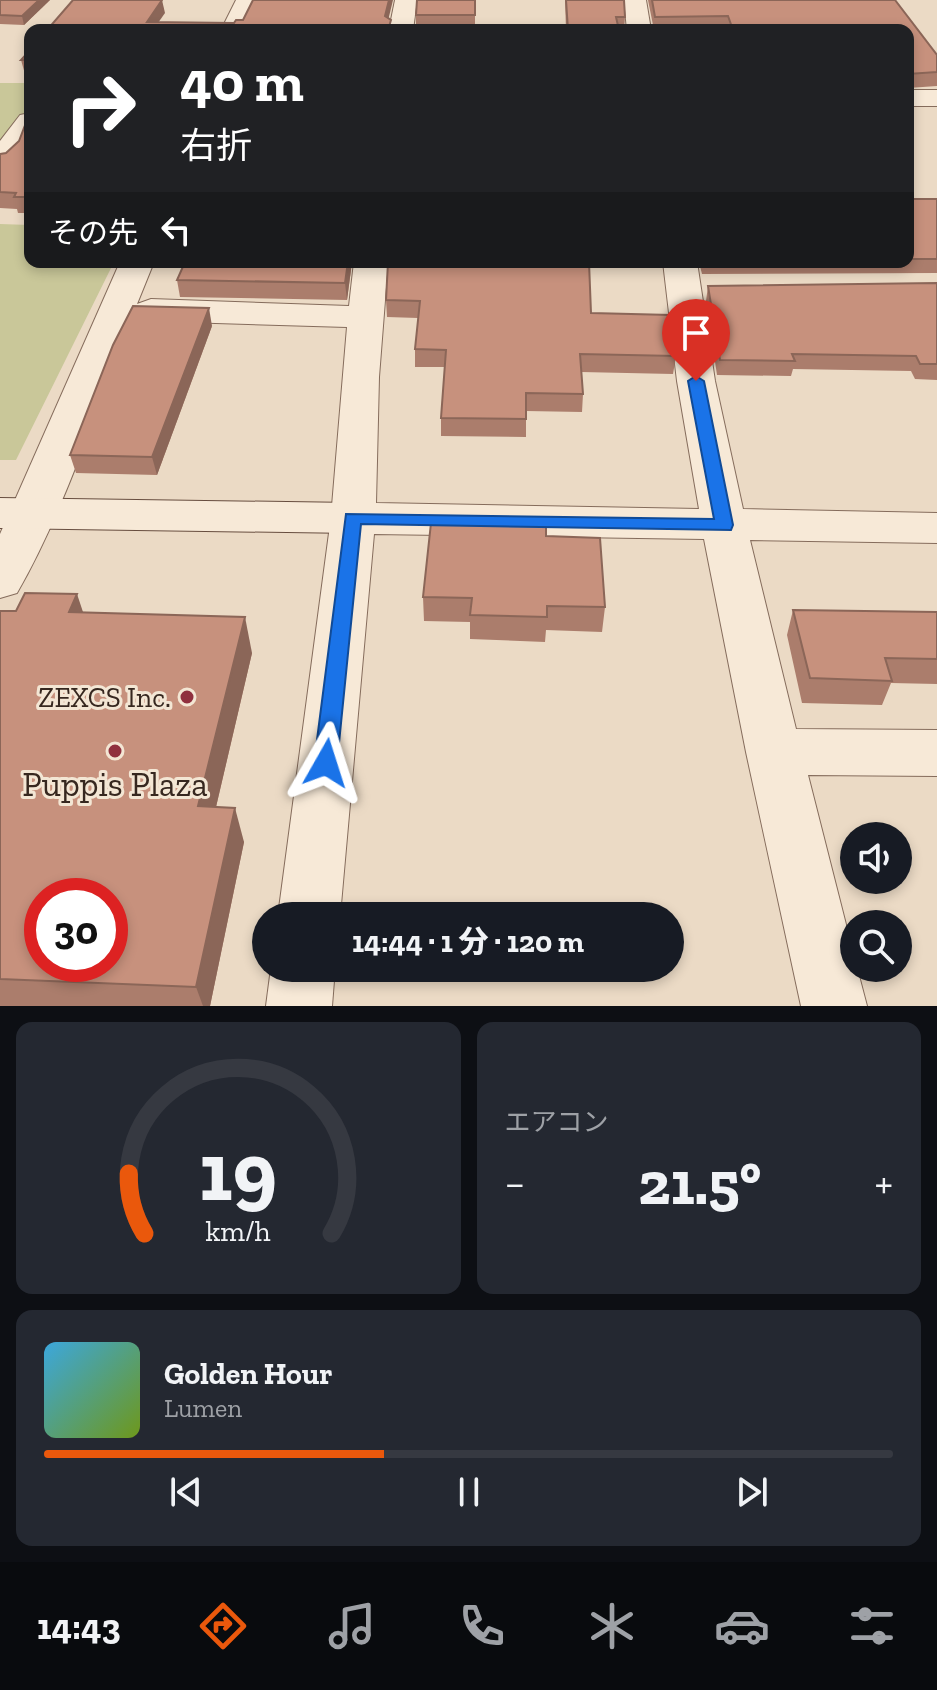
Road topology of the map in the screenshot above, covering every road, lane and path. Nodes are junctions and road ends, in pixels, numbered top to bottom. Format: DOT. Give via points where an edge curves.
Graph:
graph roads {
  1 [pos="247,0"];
  2 [pos="406,0"];
  3 [pos="635,0"];
  4 [pos="236,24"];
  5 [pos="402,24"];
  6 [pos="638,24"];
  7 [pos="914,98"];
  8 [pos="937,98"];
  9 [pos="24,133"];
  10 [pos="5,171"];
  11 [pos="135,268"];
  12 [pos="370,268"];
  13 [pos="694,279"];
  14 [pos="118,309"];
  15 [pos="364,317"];
  16 [pos="16,513"];
  17 [pos="353,518"];
  18 [pos="724,525"];
  19 [pos="937,528"];
  20 [pos="0,581"];
  21 [pos="773,752"];
  22 [pos="937,753"];
  23 [pos="311,902"];
  24 [pos="302,982"];
  25 [pos="299,1006"];
  26 [pos="834,1006"];
  1 -- 4 [label="street"];
  2 -- 5 [label="street"];
  3 -- 6 [label="street"];
  7 -- 8 [label="street"];
  9 -- 10 [label="street"];
  11 -- 14 [label="street"];
  12 -- 15 [label="street"];
  13 -- 18 [label="street" via="696,381"];
  14 -- 15 [label="street"];
  14 -- 16 [label="street"];
  15 -- 17 [label="street"];
  16 -- 17 [label="street"];
  16 -- 20 [label="street"];
  17 -- 18 [label="street"];
  17 -- 23 [label="street"];
  18 -- 19 [label="street"];
  18 -- 21 [label="street"];
  21 -- 22 [label="street"];
  21 -- 26 [label="street"];
  24 -- 25 [label="street"];
}
